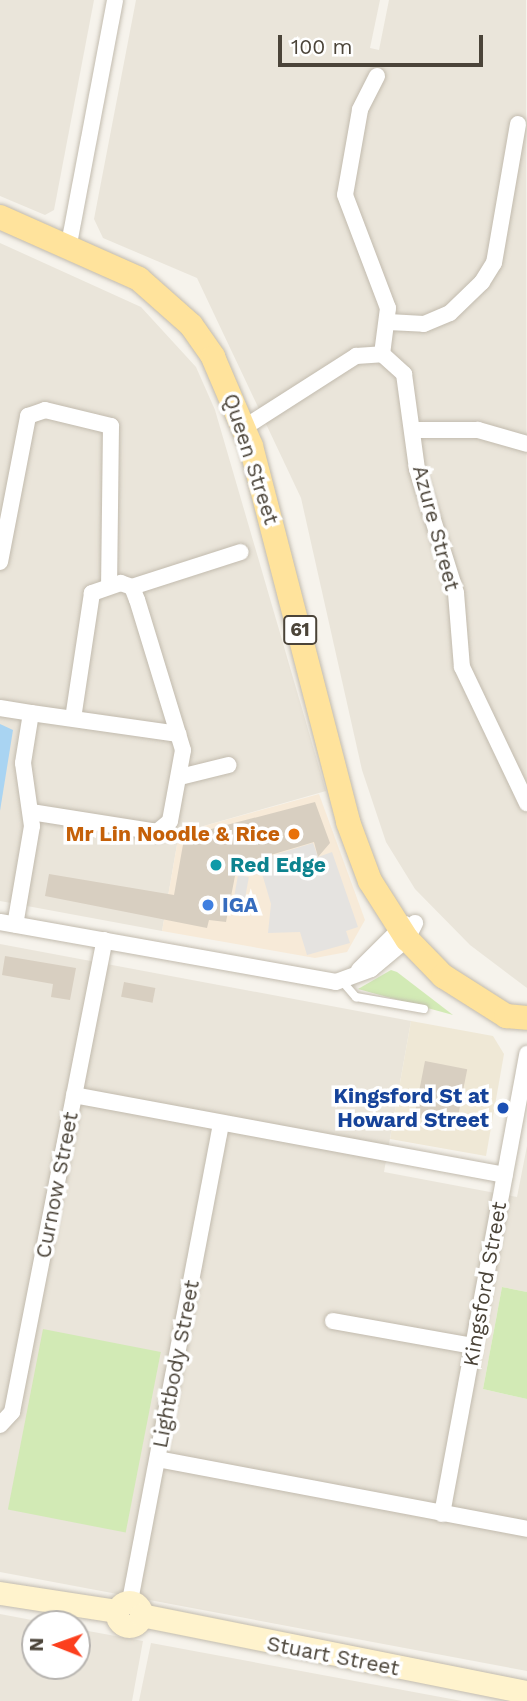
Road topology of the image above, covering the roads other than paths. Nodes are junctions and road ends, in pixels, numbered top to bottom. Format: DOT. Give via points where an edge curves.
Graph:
graph roads {
  1 [pos="115,0"];
  2 [pos="377,76"];
  3 [pos="518,124"];
  4 [pos="0,217"];
  5 [pos="69,244"];
  6 [pos="388,322"];
  7 [pos="382,354"];
  8 [pos="245,427"];
  9 [pos="415,430"];
  10 [pos="527,444"];
  11 [pos="241,552"];
  12 [pos="0,562"];
  13 [pos="108,583"];
  14 [pos="132,587"];
  15 [pos="0,708"];
  16 [pos="31,713"];
  17 [pos="73,718"];
  18 [pos="179,734"];
  19 [pos="229,765"];
  20 [pos="520,772"];
  21 [pos="180,777"];
  22 [pos="527,803"];
  23 [pos="31,811"];
  24 [pos="7,924"];
  25 [pos="407,929"];
  26 [pos="105,940"];
  27 [pos="341,980"];
  28 [pos="424,1009"];
  29 [pos="527,1017"];
  30 [pos="527,1054"];
  31 [pos="74,1095"];
  32 [pos="221,1126"];
  33 [pos="505,1175"];
  34 [pos="333,1321"];
  35 [pos="473,1346"];
  36 [pos="0,1425"];
  37 [pos="158,1460"];
  38 [pos="442,1514"];
  39 [pos="527,1530"];
  40 [pos="0,1593"];
  41 [pos="129,1609"];
  42 [pos="527,1692"];
  1 -- 5 [label="street"];
  2 -- 6 [label="street" via="360,110 345,207 386,300"];
  3 -- 6 [label="street" via="494,263 482,282 450,313 424,324"];
  4 -- 5 [label="main road, Queen Street / 61"];
  5 -- 8 [label="main road, Queen Street / 61" via="139,279 191,325"];
  6 -- 7 [label="street"];
  7 -- 8 [label="street" via="355,356"];
  7 -- 9 [label="street, Azure Street" via="404,374"];
  8 -- 25 [label="main road, Queen Street / 61" via="330,734 380,873"];
  9 -- 10 [label="street" via="478,430"];
  9 -- 20 [label="street, Azure Street" via="417,469 456,593 462,667"];
  11 -- 14 [label="street"];
  12 -- 13 [label="street" via="27,416 34,409 73,415 111,426"];
  13 -- 14 [label="street"];
  13 -- 17 [label="street" via="92,593"];
  14 -- 18 [label="street"];
  15 -- 16 [label="street"];
  16 -- 17 [label="street"];
  16 -- 23 [label="street" via="23,763"];
  17 -- 18 [label="street"];
  18 -- 21 [label="street"];
  19 -- 21 [label="street"];
  20 -- 22 [label="street, Azure Street"];
  21 -- 23 [label="street" via="166,830"];
  23 -- 24 [label="street"];
  24 -- 26 [label="street"];
  25 -- 27 [label="street" via="371,969"];
  25 -- 29 [label="main road, Queen Street / 61" via="462,990 506,1016"];
  26 -- 27 [label="street"];
  26 -- 31 [label="street, Curnow Street"];
  27 -- 28 [label="lane" via="356,997"];
  30 -- 33 [label="street, Kingsford Street"];
  31 -- 32 [label="street"];
  31 -- 36 [label="street, Curnow Street" via="12,1412"];
  32 -- 33 [label="street"];
  32 -- 37 [label="street, Lightbody Street"];
  33 -- 35 [label="street, Kingsford Street"];
  34 -- 35 [label="street"];
  35 -- 38 [label="street, Kingsford Street"];
  37 -- 38 [label="street"];
  37 -- 41 [label="street, Lightbody Street"];
  38 -- 39 [label="street"];
  40 -- 41 [label="street, Stuart Street"];
  41 -- 42 [label="street, Stuart Street"];
}
